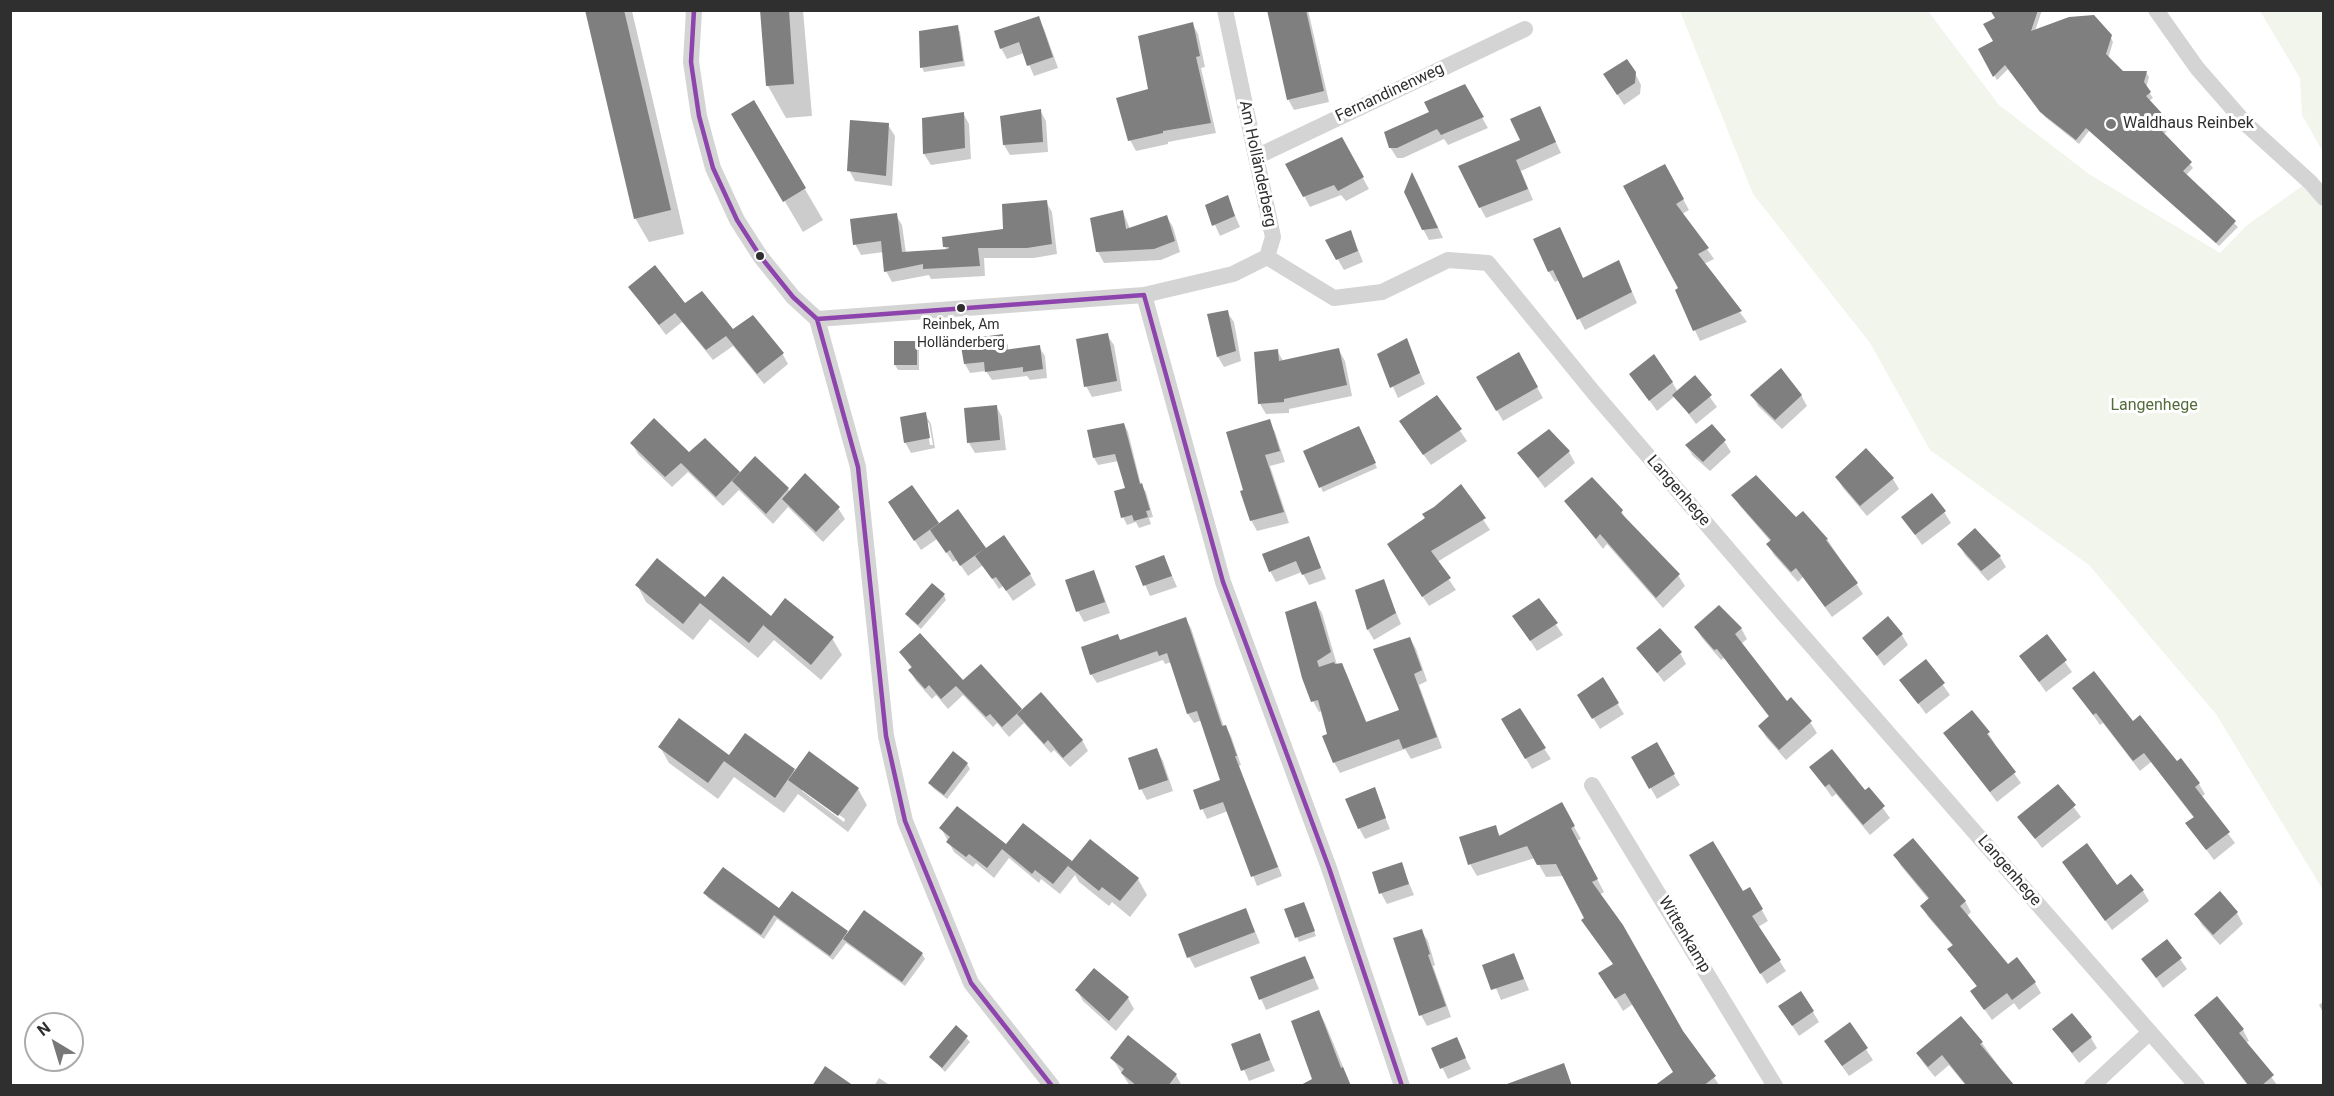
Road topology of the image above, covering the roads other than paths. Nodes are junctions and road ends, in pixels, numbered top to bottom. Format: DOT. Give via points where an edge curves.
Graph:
graph roads {
  1 [pos="694,10"];
  2 [pos="1225,10"];
  3 [pos="2156,10"];
  4 [pos="1525,29"];
  5 [pos="1256,157"];
  6 [pos="2324,198"];
  7 [pos="1267,257"];
  8 [pos="1144,295"];
  9 [pos="817,319"];
  10 [pos="1592,785"];
  11 [pos="2150,1032"];
  12 [pos="1052,1086"];
  13 [pos="1402,1086"];
  14 [pos="1775,1086"];
  15 [pos="2092,1086"];
  16 [pos="2197,1086"];
  1 -- 9 [label="street" via="691,62 699,116 722,189 760,256"];
  2 -- 5 [label="street, Am Holländerberg"];
  3 -- 6 [label="street" via="2197,68 2239,116"];
  4 -- 5 [label="street, Fernandinenweg"];
  5 -- 7 [label="street, Am Holländerberg" via="1273,237"];
  7 -- 8 [label="street" via="1233,274"];
  7 -- 11 [label="street, Langenhege" via="1334,298 1382,292 1448,260 1488,264 1782,612"];
  8 -- 9 [label="street"];
  8 -- 13 [label="street" via="1223,582 1329,868"];
  9 -- 12 [label="street" via="858,467 885,736 905,821 970,983"];
  10 -- 14 [label="street, Wittenkamp"];
  11 -- 15 [label="street"];
  11 -- 16 [label="street, Langenhege"];
}
